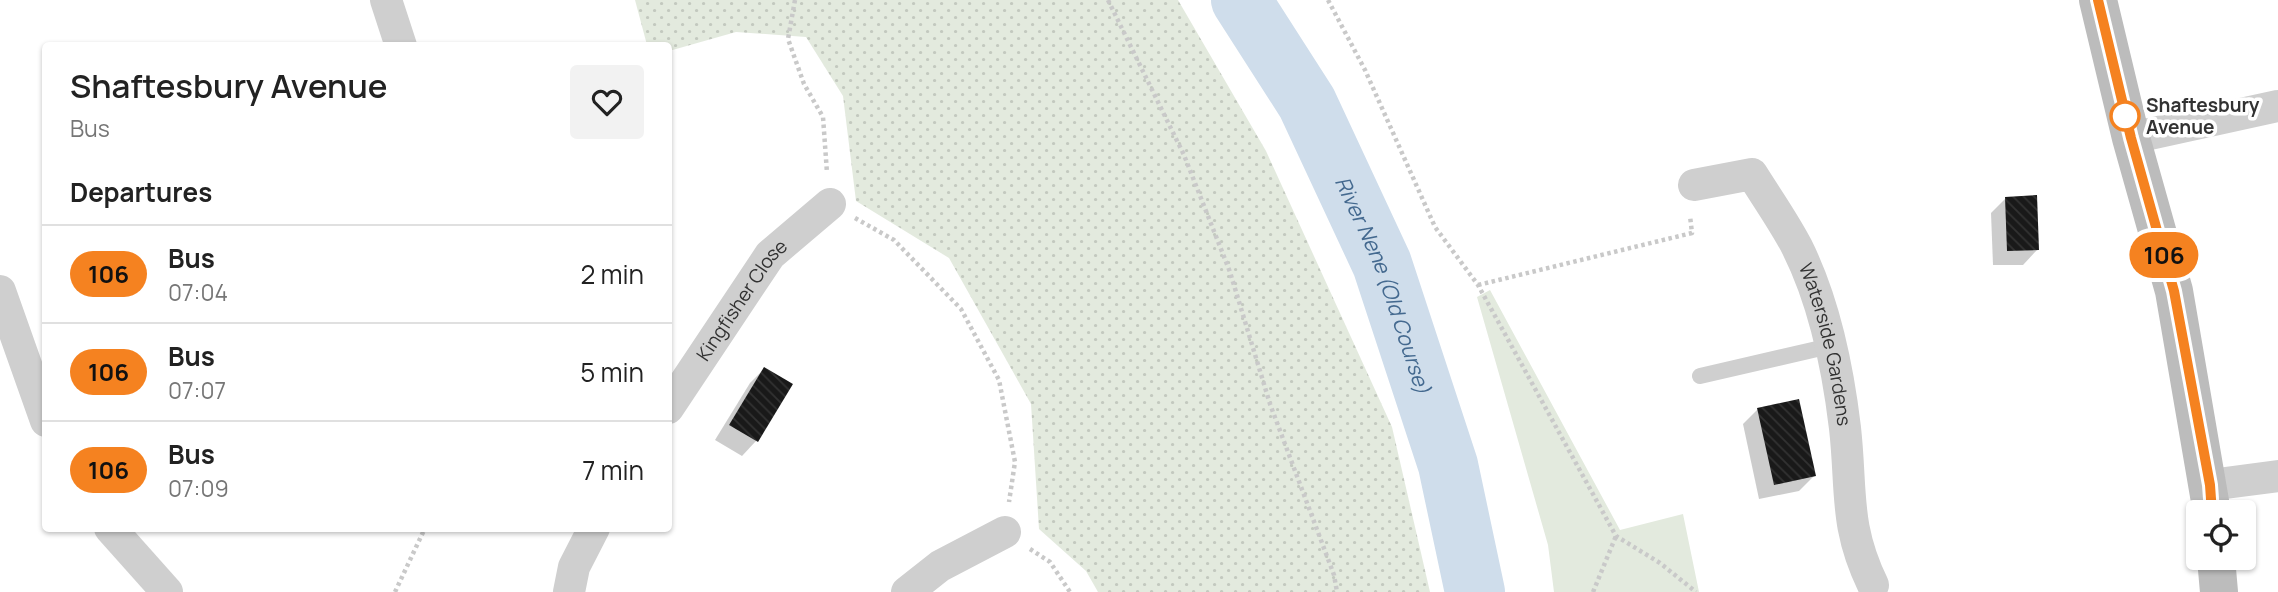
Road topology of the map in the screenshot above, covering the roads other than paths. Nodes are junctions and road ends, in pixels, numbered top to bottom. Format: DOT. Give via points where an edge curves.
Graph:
graph roads {
  1 [pos="386,0"];
  2 [pos="2098,0"];
  3 [pos="400,42"];
  4 [pos="2278,106"];
  5 [pos="2131,138"];
  6 [pos="1694,185"];
  7 [pos="830,204"];
  8 [pos="0,291"];
  9 [pos="1830,346"];
  10 [pos="1700,376"];
  11 [pos="672,402"];
  12 [pos="42,410"];
  13 [pos="2278,477"];
  14 [pos="2211,499"];
  15 [pos="114,532"];
  16 [pos="592,532"];
  17 [pos="1005,532"];
  18 [pos="2217,570"];
  19 [pos="1873,590"];
  20 [pos="167,592"];
  21 [pos="569,592"];
  22 [pos="908,592"];
  23 [pos="2219,592"];
  1 -- 3 [label="street"];
  2 -- 5 [label="street"];
  4 -- 5 [label="street"];
  5 -- 14 [label="street" via="2174,291"];
  6 -- 9 [label="street, Waterside Gardens" via="1752,174 1797,247"];
  7 -- 11 [label="street, Kingfisher Close" via="770,256"];
  8 -- 12 [label="street"];
  9 -- 10 [label="lane"];
  9 -- 19 [label="street, Waterside Gardens" via="1845,429 1848,504 1858,554"];
  13 -- 14 [label="street"];
  15 -- 20 [label="street"];
  16 -- 21 [label="street" via="574,567"];
  17 -- 22 [label="street" via="940,566"];
  18 -- 23 [label="street"];
}
